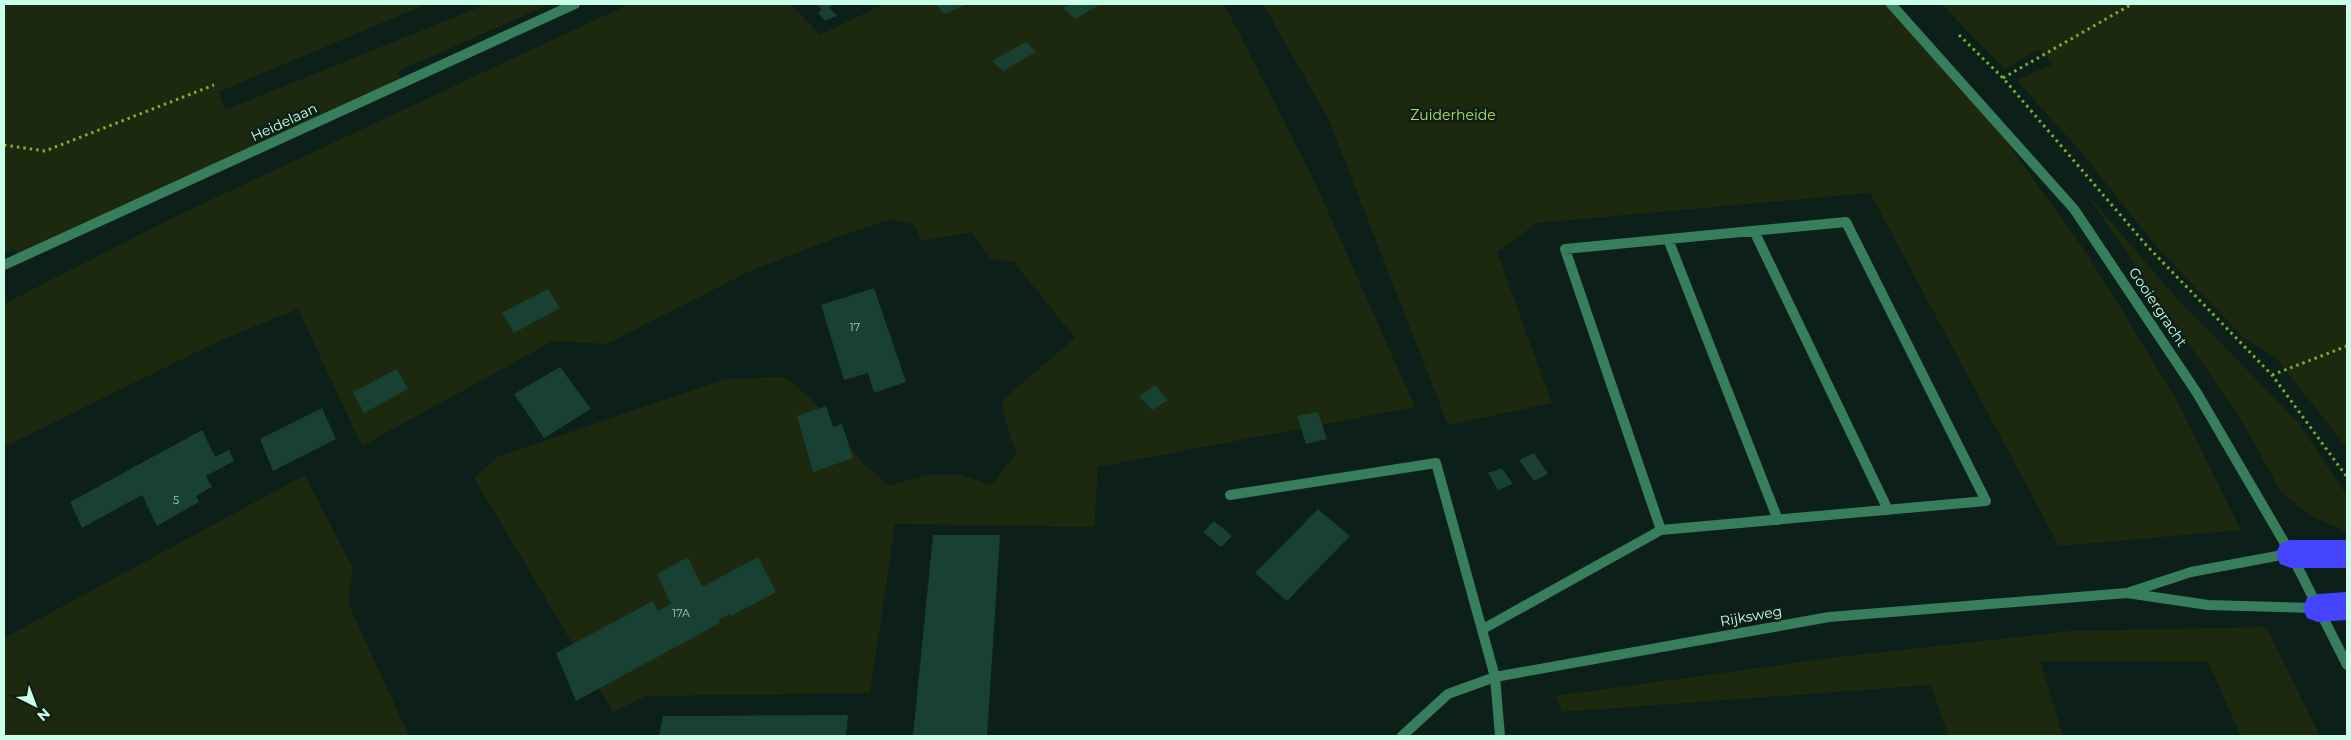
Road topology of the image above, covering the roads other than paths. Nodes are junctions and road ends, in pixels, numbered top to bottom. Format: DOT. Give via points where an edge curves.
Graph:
graph roads {
  1 [pos="575,4"];
  2 [pos="1890,4"];
  3 [pos="1754,231"];
  4 [pos="1668,239"];
  5 [pos="4,265"];
  6 [pos="1230,495"];
  7 [pos="1888,510"];
  8 [pos="1778,520"];
  9 [pos="1661,530"];
  10 [pos="2290,554"];
  11 [pos="2347,554"];
  12 [pos="2127,594"];
  13 [pos="2333,607"];
  14 [pos="1483,629"];
  15 [pos="2347,665"];
  16 [pos="1495,677"];
  17 [pos="1402,736"];
  18 [pos="1500,736"];
  1 -- 5 [label="street, Heidelaan"];
  2 -- 10 [label="street, Gooiergracht" via="2074,209 2197,393"];
  3 -- 4 [label="street"];
  3 -- 7 [label="street"];
  3 -- 7 [label="street" via="1846,222 1986,501"];
  4 -- 8 [label="street"];
  4 -- 9 [label="street" via="1565,249"];
  6 -- 14 [label="street" via="1436,463"];
  7 -- 8 [label="street"];
  8 -- 9 [label="street"];
  9 -- 14 [label="street"];
  10 -- 11 [label="highway"];
  10 -- 12 [label="street" via="2191,572"];
  10 -- 13 [label="street, Gooiergracht"];
  12 -- 13 [label="street" via="2208,605"];
  12 -- 16 [label="street, Rijksweg" via="1829,617"];
  13 -- 15 [label="street, Gooiergracht"];
  14 -- 16 [label="street"];
  16 -- 17 [label="street, Rijksweg" via="1448,694"];
  16 -- 18 [label="street"];
}
